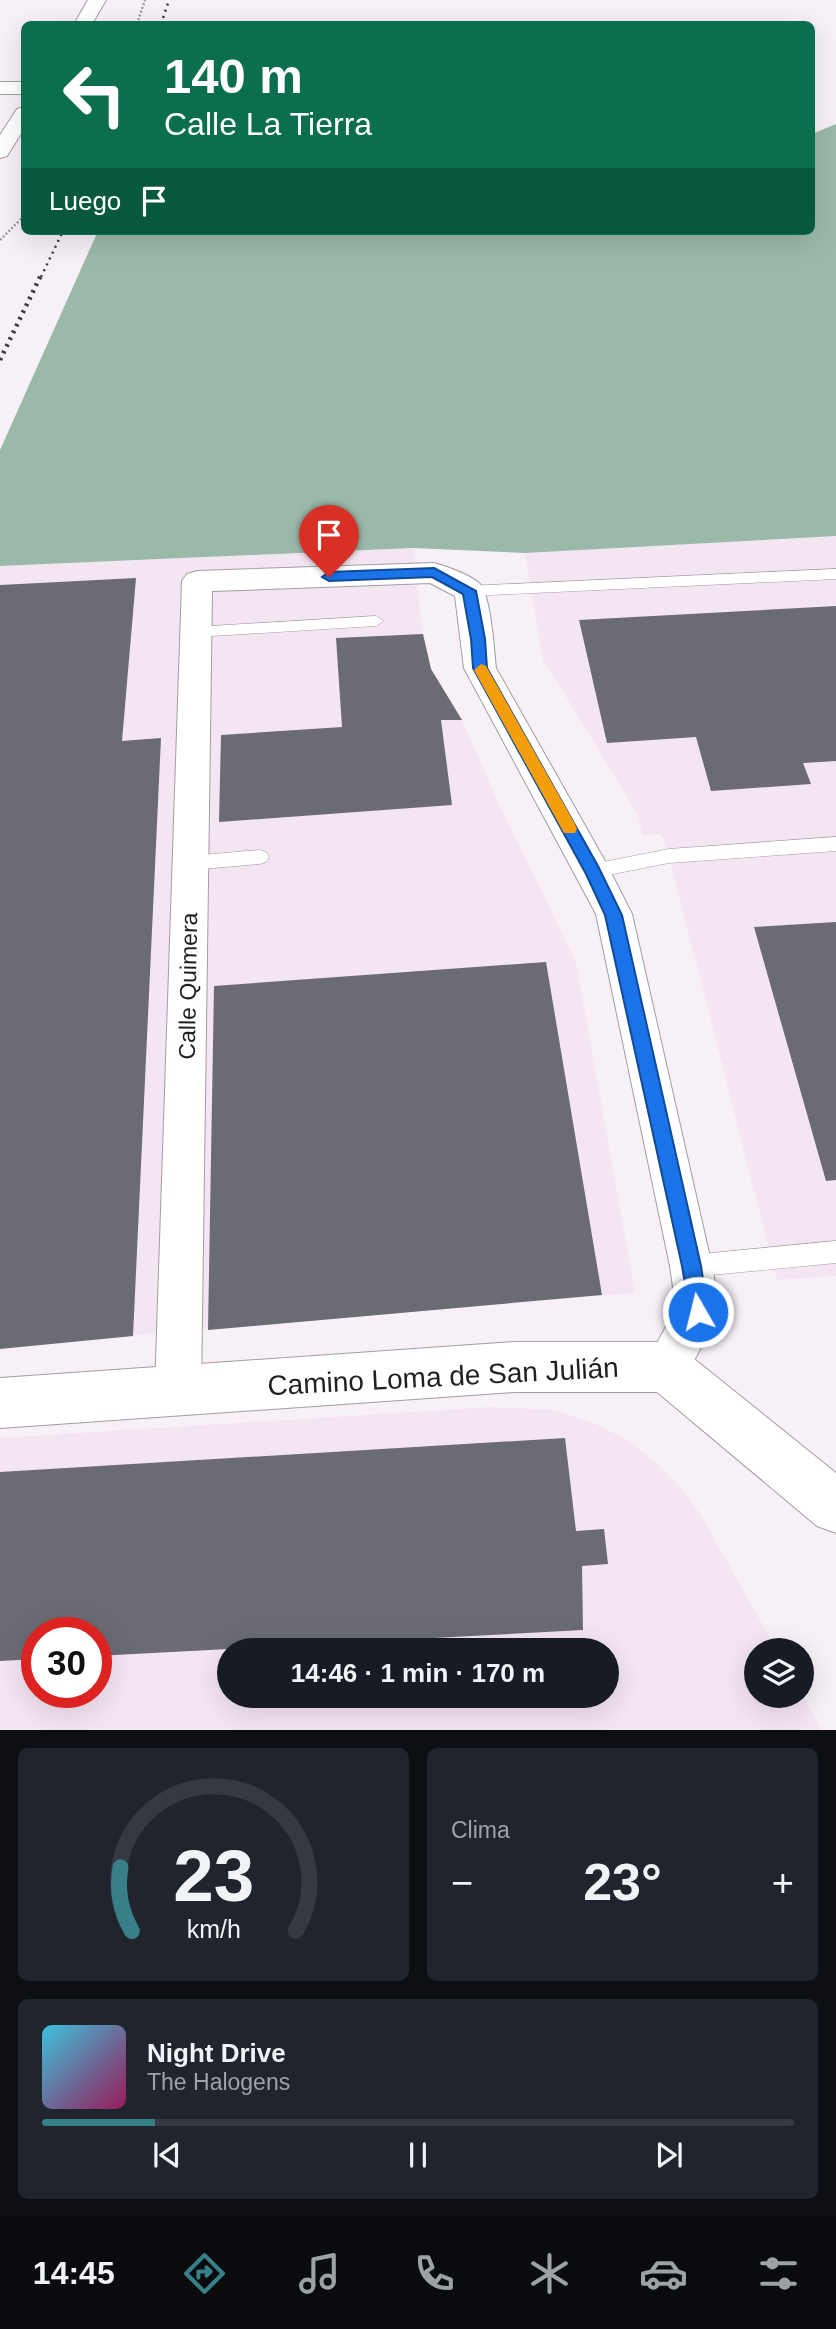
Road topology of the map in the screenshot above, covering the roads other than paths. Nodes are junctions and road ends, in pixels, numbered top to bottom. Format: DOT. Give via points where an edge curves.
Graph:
graph roads {
  1 [pos="97,0"];
  2 [pos="85,21"];
  3 [pos="0,88"];
  4 [pos="21,88"];
  5 [pos="21,118"];
  6 [pos="0,152"];
  7 [pos="836,574"];
  8 [pos="469,591"];
  9 [pos="376,621"];
  10 [pos="196,632"];
  11 [pos="836,844"];
  12 [pos="260,857"];
  13 [pos="191,863"];
  14 [pos="593,871"];
  15 [pos="836,1252"];
  16 [pos="691,1266"];
  17 [pos="666,1367"];
  18 [pos="178,1390"];
  19 [pos="0,1403"];
  20 [pos="836,1507"];
  1 -- 2 [label="street"];
  3 -- 4 [label="street"];
  5 -- 6 [label="street"];
  7 -- 8 [label="lane"];
  8 -- 10 [label="street, Calle Quimera" via="434,573 197,582"];
  8 -- 14 [label="street" via="480,668"];
  9 -- 10 [label="lane"];
  10 -- 13 [label="street, Calle Quimera"];
  11 -- 14 [label="lane" via="669,856"];
  12 -- 13 [label="lane"];
  13 -- 18 [label="street, Calle Quimera"];
  14 -- 16 [label="street" via="614,915"];
  15 -- 16 [label="lane"];
  16 -- 17 [label="street" via="698,1312"];
  17 -- 18 [label="street, Camino Loma de San Julián" via="514,1367"];
  17 -- 20 [label="street"];
  18 -- 19 [label="street, Camino Loma de San Julián"];
}
